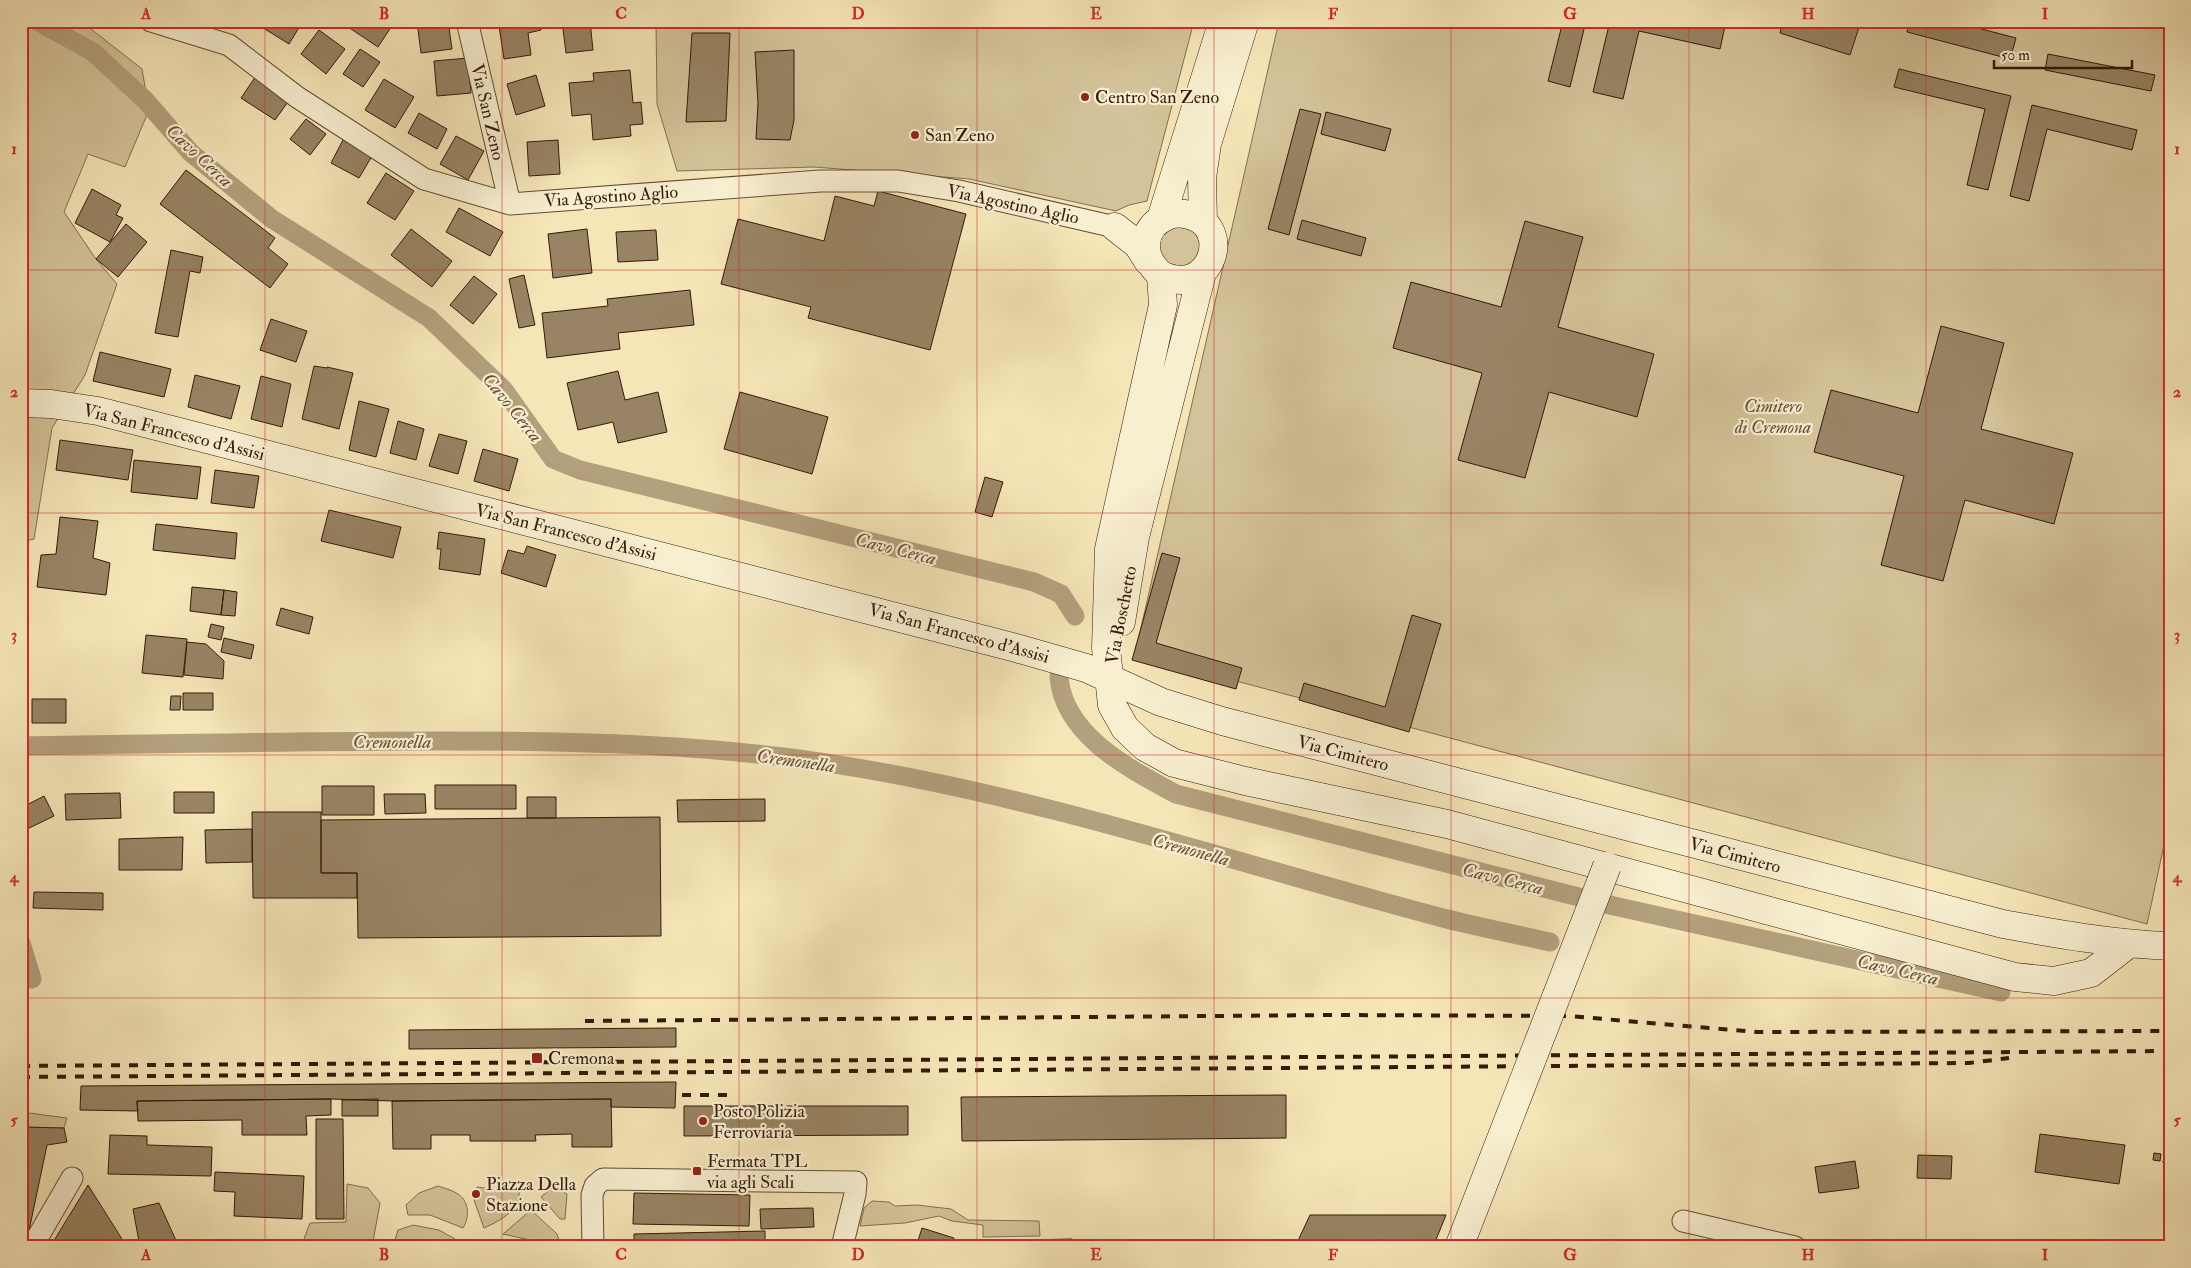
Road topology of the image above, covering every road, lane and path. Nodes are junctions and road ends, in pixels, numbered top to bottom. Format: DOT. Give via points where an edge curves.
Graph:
graph roads {
  1 [pos="151,21"];
  2 [pos="467,21"];
  3 [pos="1223,21"];
  4 [pos="1245,21"];
  5 [pos="510,204"];
  6 [pos="1157,222"];
  7 [pos="1203,222"];
  8 [pos="1115,227"];
  9 [pos="1155,268"];
  10 [pos="1202,272"];
  11 [pos="21,403"];
  12 [pos="1108,677"];
  13 [pos="1607,866"];
  14 [pos="2127,945"];
  15 [pos="2170,946"];
  16 [pos="72,1178"];
  17 [pos="1683,1221"];
  18 [pos="32,1247"];
  19 [pos="592,1247"];
  20 [pos="842,1247"];
  21 [pos="1459,1247"];
  22 [pos="1795,1247"];
  1 -- 5 [label="street, Via Agostino Aglio" via="229,45 297,97 424,179"];
  2 -- 5 [label="street, Via San Zeno"];
  3 -- 6 [label="street, Via Boschetto"];
  4 -- 7 [label="street, Via Boschetto" via="1207,144 1202,178"];
  5 -- 8 [label="street, Via Agostino Aglio" via="820,180 898,181 959,191"];
  6 -- 7 [label="street" via="1171,214 1182,213"];
  6 -- 8 [label="street, Via Agostino Aglio" via="1139,229"];
  6 -- 9 [label="street, Via Boschetto" via="1146,242"];
  7 -- 10 [label="street, Via Boschetto" via="1210,231 1213,253"];
  8 -- 9 [label="street, Via Agostino Aglio" via="1138,245"];
  9 -- 10 [label="street" via="1171,280 1182,281"];
  9 -- 12 [label="street, Via Boschetto" via="1163,305 1109,549"];
  10 -- 12 [label="street, Via Boschetto" via="1135,537 1120,628"];
  11 -- 12 [label="street, Via San Francesco d'Assisi" via="98,411 847,603 1086,668"];
  12 -- 13 [label="street" via="1112,705 1125,728 1145,747 1174,763 1447,824"];
  12 -- 14 [label="street, Via Cimitero" via="1161,702 1222,722 2002,924"];
  13 -- 14 [label="street" via="2015,977 2054,981 2091,973"];
  13 -- 21 [label="street, bridge"];
  14 -- 15 [label="street, Via Cimitero"];
  16 -- 18 [label="street"];
  17 -- 22 [label="street"];
  19 -- 20 [label="street" via="592,1195 602,1179 856,1182"];
}
